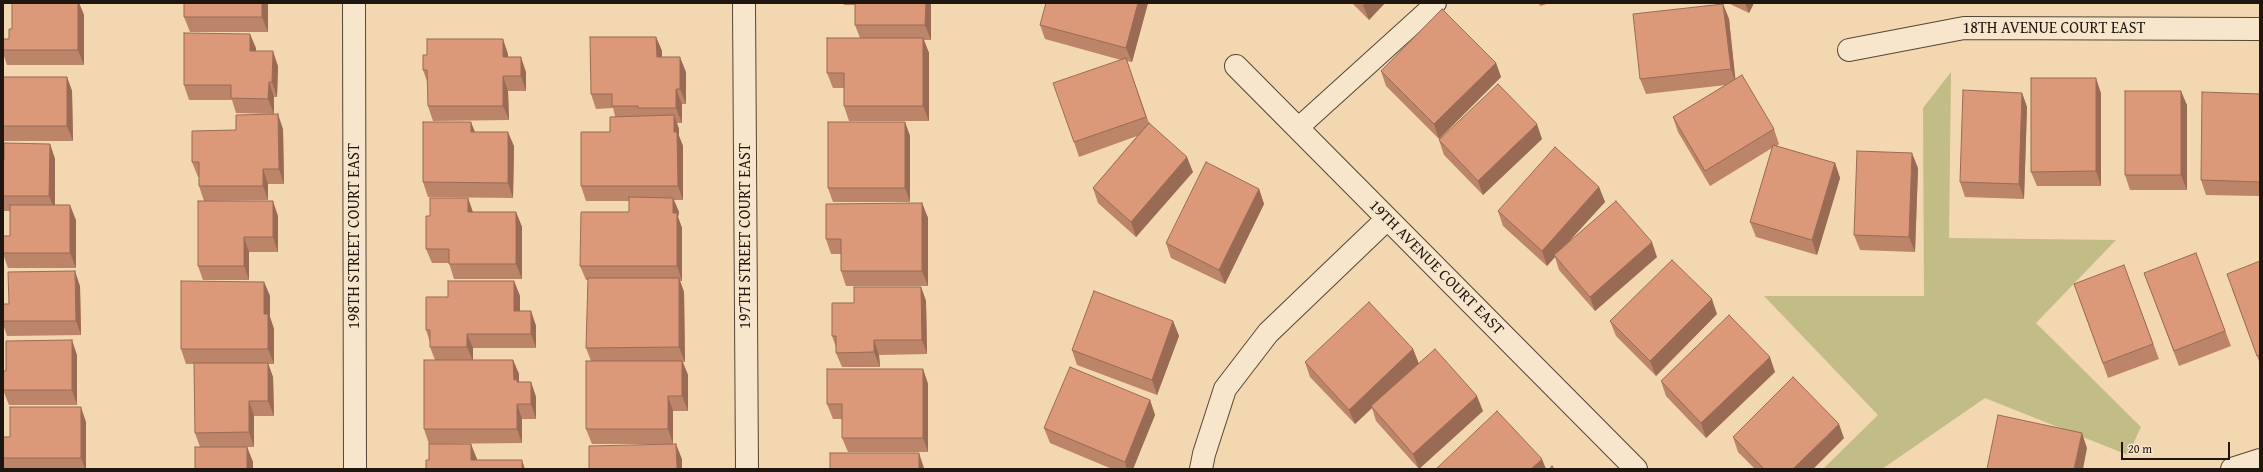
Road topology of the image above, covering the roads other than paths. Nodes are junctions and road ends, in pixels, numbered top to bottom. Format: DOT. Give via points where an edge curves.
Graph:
graph roads {
  1 [pos="354,3"];
  2 [pos="744,3"];
  3 [pos="1436,3"];
  4 [pos="2260,29"];
  5 [pos="1850,50"];
  6 [pos="1236,66"];
  7 [pos="1298,128"];
  8 [pos="1387,219"];
  9 [pos="2260,460"];
  10 [pos="355,469"];
  11 [pos="747,469"];
  12 [pos="1201,469"];
  13 [pos="1636,469"];
  14 [pos="2232,469"];
  1 -- 10 [label="street, 198TH STREET COURT EAST"];
  2 -- 11 [label="street, 197TH STREET COURT EAST"];
  3 -- 7 [label="lane"];
  4 -- 5 [label="street, 18TH AVENUE COURT EAST" via="1964,28"];
  6 -- 7 [label="street, 19TH AVENUE COURT EAST"];
  7 -- 8 [label="street, 19TH AVENUE COURT EAST"];
  8 -- 12 [label="street" via="1268,333 1225,389"];
  8 -- 13 [label="street, 19TH AVENUE COURT EAST"];
  9 -- 14 [label="street"];
}
